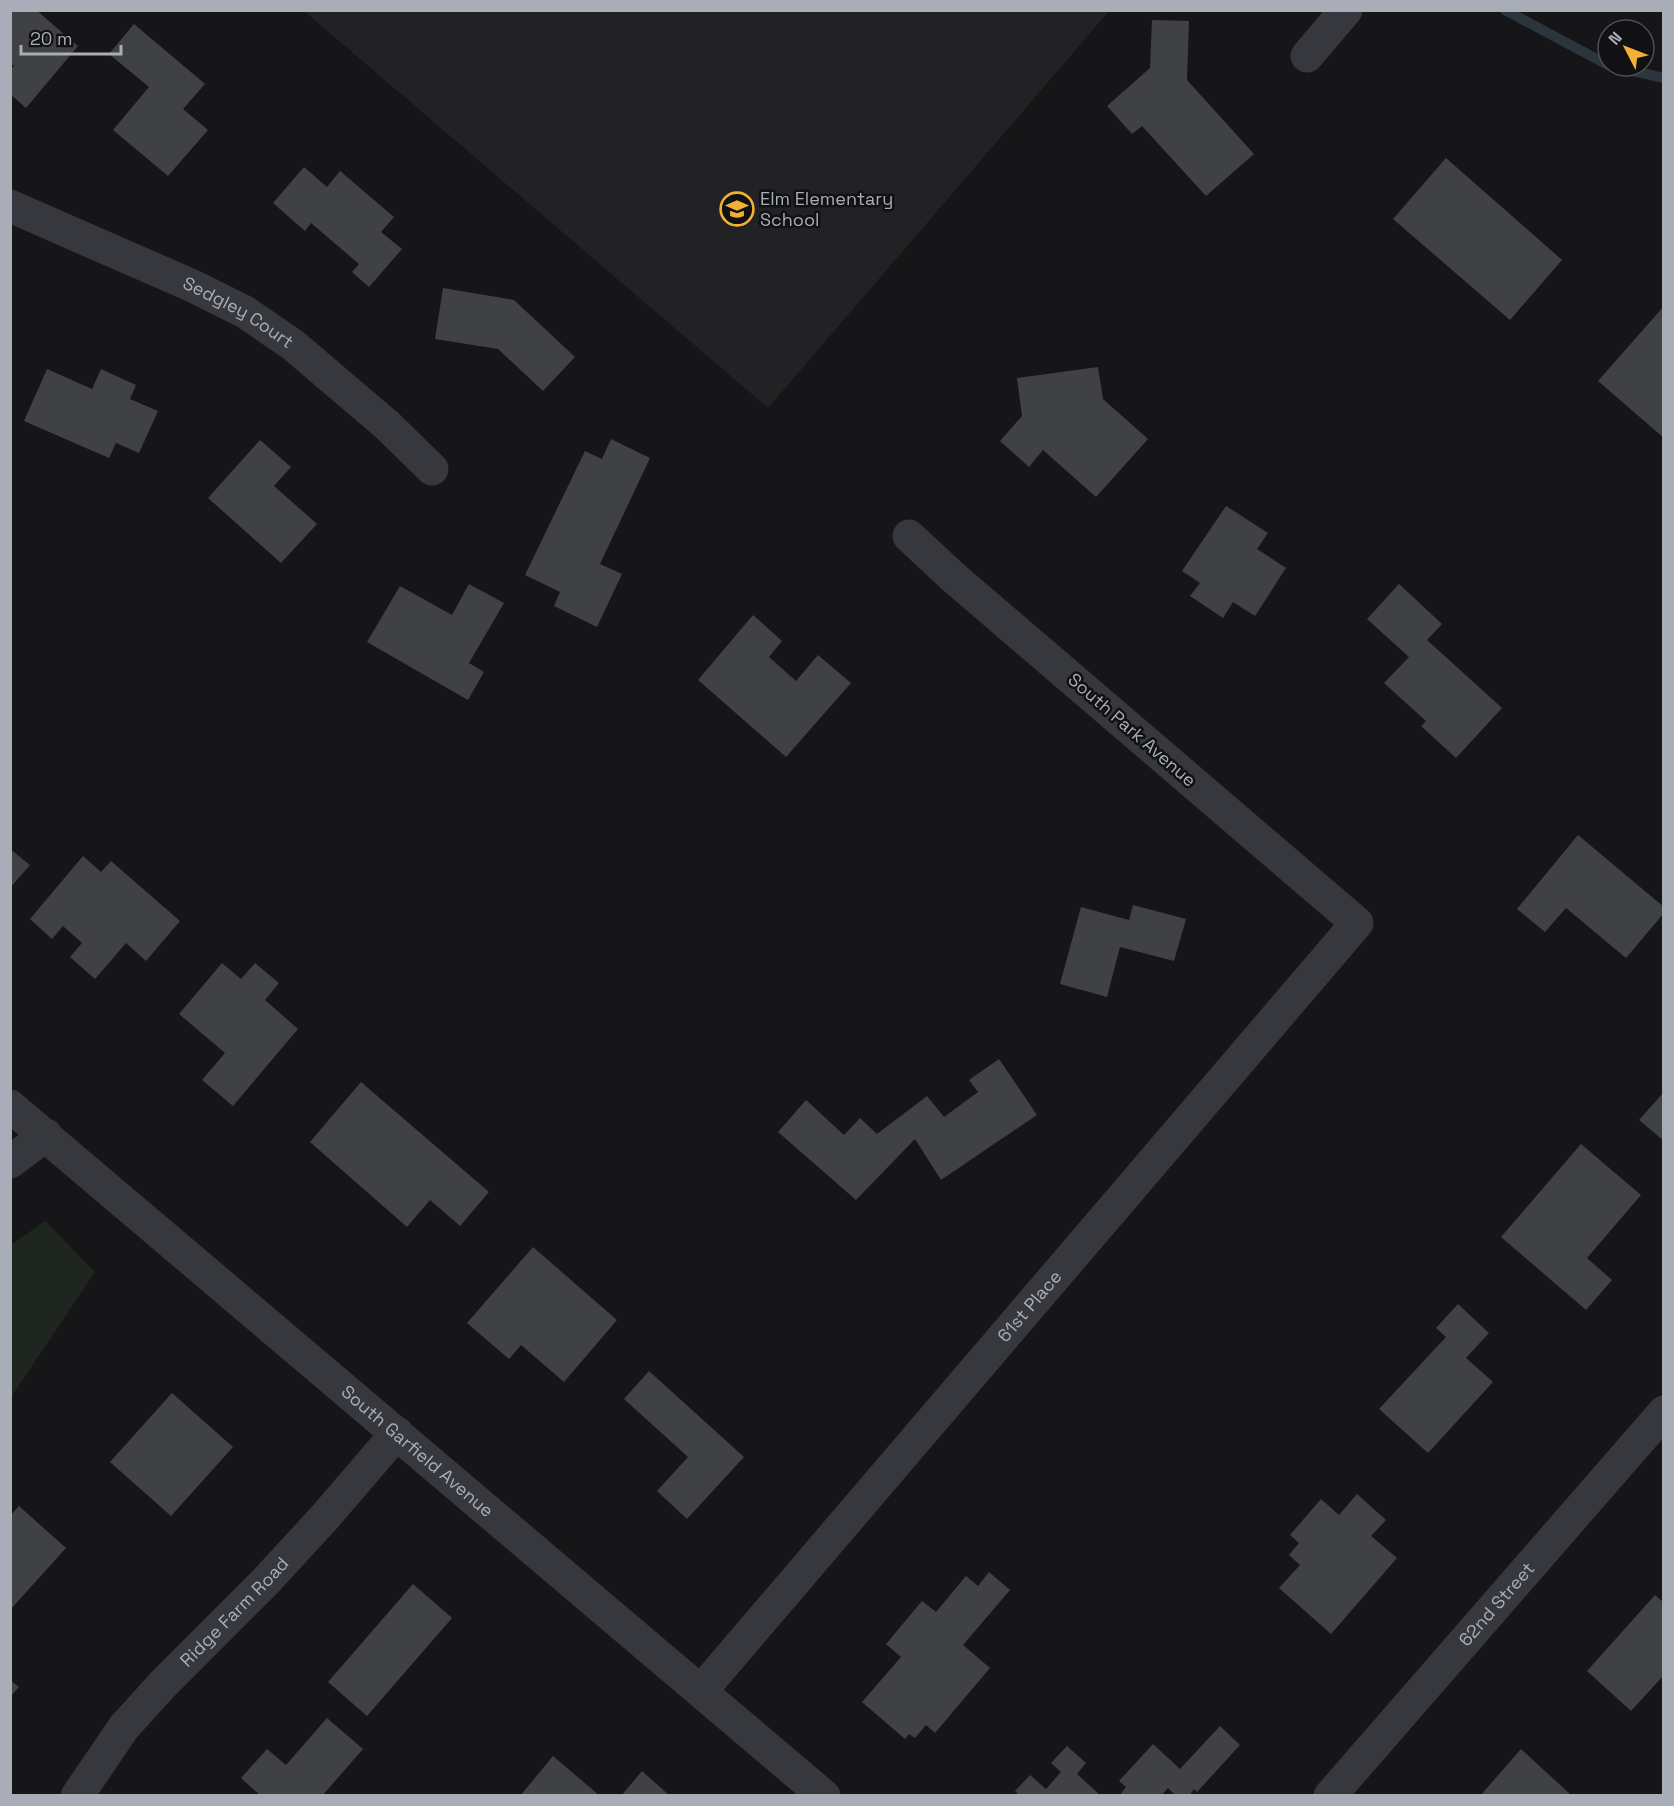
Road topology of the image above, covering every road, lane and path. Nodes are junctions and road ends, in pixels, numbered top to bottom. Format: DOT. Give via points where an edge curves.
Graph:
graph roads {
  1 [pos="1346,10"];
  2 [pos="1307,56"];
  3 [pos="10,206"];
  4 [pos="432,470"];
  5 [pos="909,536"];
  6 [pos="1357,923"];
  7 [pos="10,1106"];
  8 [pos="46,1135"];
  9 [pos="10,1162"];
  10 [pos="1664,1412"];
  11 [pos="397,1433"];
  12 [pos="701,1691"];
  13 [pos="77,1796"];
  14 [pos="824,1796"];
  15 [pos="1329,1796"];
  1 -- 2 [label="street"];
  3 -- 4 [label="street, Sedgley Court" via="245,312 294,345 387,425"];
  5 -- 6 [label="street, South Park Avenue"];
  6 -- 12 [label="street, 61st Place"];
  7 -- 8 [label="street, South Garfield Avenue"];
  8 -- 9 [label="street"];
  8 -- 11 [label="street, South Garfield Avenue"];
  10 -- 15 [label="street, 62nd Street"];
  11 -- 12 [label="street, South Garfield Avenue"];
  11 -- 13 [label="street, Ridge Farm Road" via="265,1582 124,1727"];
  12 -- 14 [label="street, South Garfield Avenue"];
}
